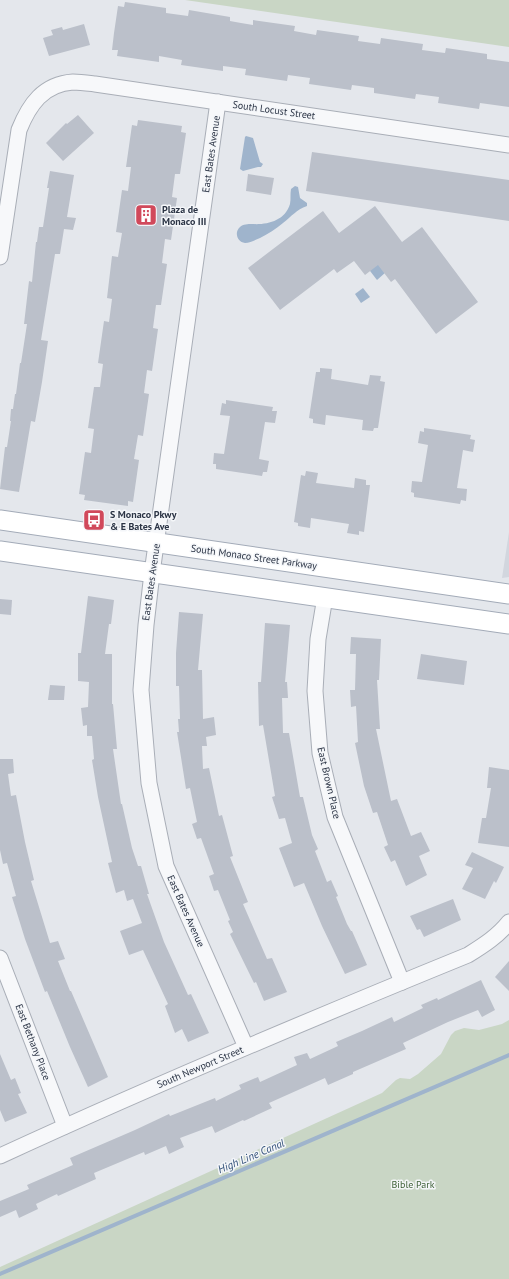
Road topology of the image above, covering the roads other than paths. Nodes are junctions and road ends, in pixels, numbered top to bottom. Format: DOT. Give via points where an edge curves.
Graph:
graph roads {
  1 [pos="218,102"];
  2 [pos="509,144"];
  3 [pos="0,257"];
  4 [pos="0,520"];
  5 [pos="157,543"];
  6 [pos="0,551"];
  7 [pos="152,573"];
  8 [pos="509,594"];
  9 [pos="325,597"];
  10 [pos="509,624"];
  11 [pos="509,922"];
  12 [pos="0,958"];
  13 [pos="402,982"];
  14 [pos="246,1047"];
  15 [pos="65,1126"];
  16 [pos="0,1156"];
  1 -- 2 [label="street, South Locust Street"];
  1 -- 3 [label="street, South Locust Street" via="81,82 61,84 42,95 24,116 19,130"];
  1 -- 5 [label="street, East Bates Avenue"];
  4 -- 5 [label="main road, South Monaco Street Parkway"];
  5 -- 7 [label="street, East Bates Avenue"];
  5 -- 8 [label="main road, South Monaco Street Parkway"];
  6 -- 7 [label="main road"];
  7 -- 9 [label="main road"];
  7 -- 14 [label="street, East Bates Avenue" via="141,690 151,790 166,866"];
  9 -- 10 [label="main road"];
  9 -- 13 [label="street, East Brown Place" via="318,638 315,691 320,753 335,817"];
  11 -- 13 [label="street, South Newport Street" via="485,945 468,955"];
  12 -- 15 [label="street, East Bethany Place"];
  13 -- 14 [label="street, South Newport Street"];
  14 -- 15 [label="street, South Newport Street"];
  15 -- 16 [label="street, South Newport Street"];
}
